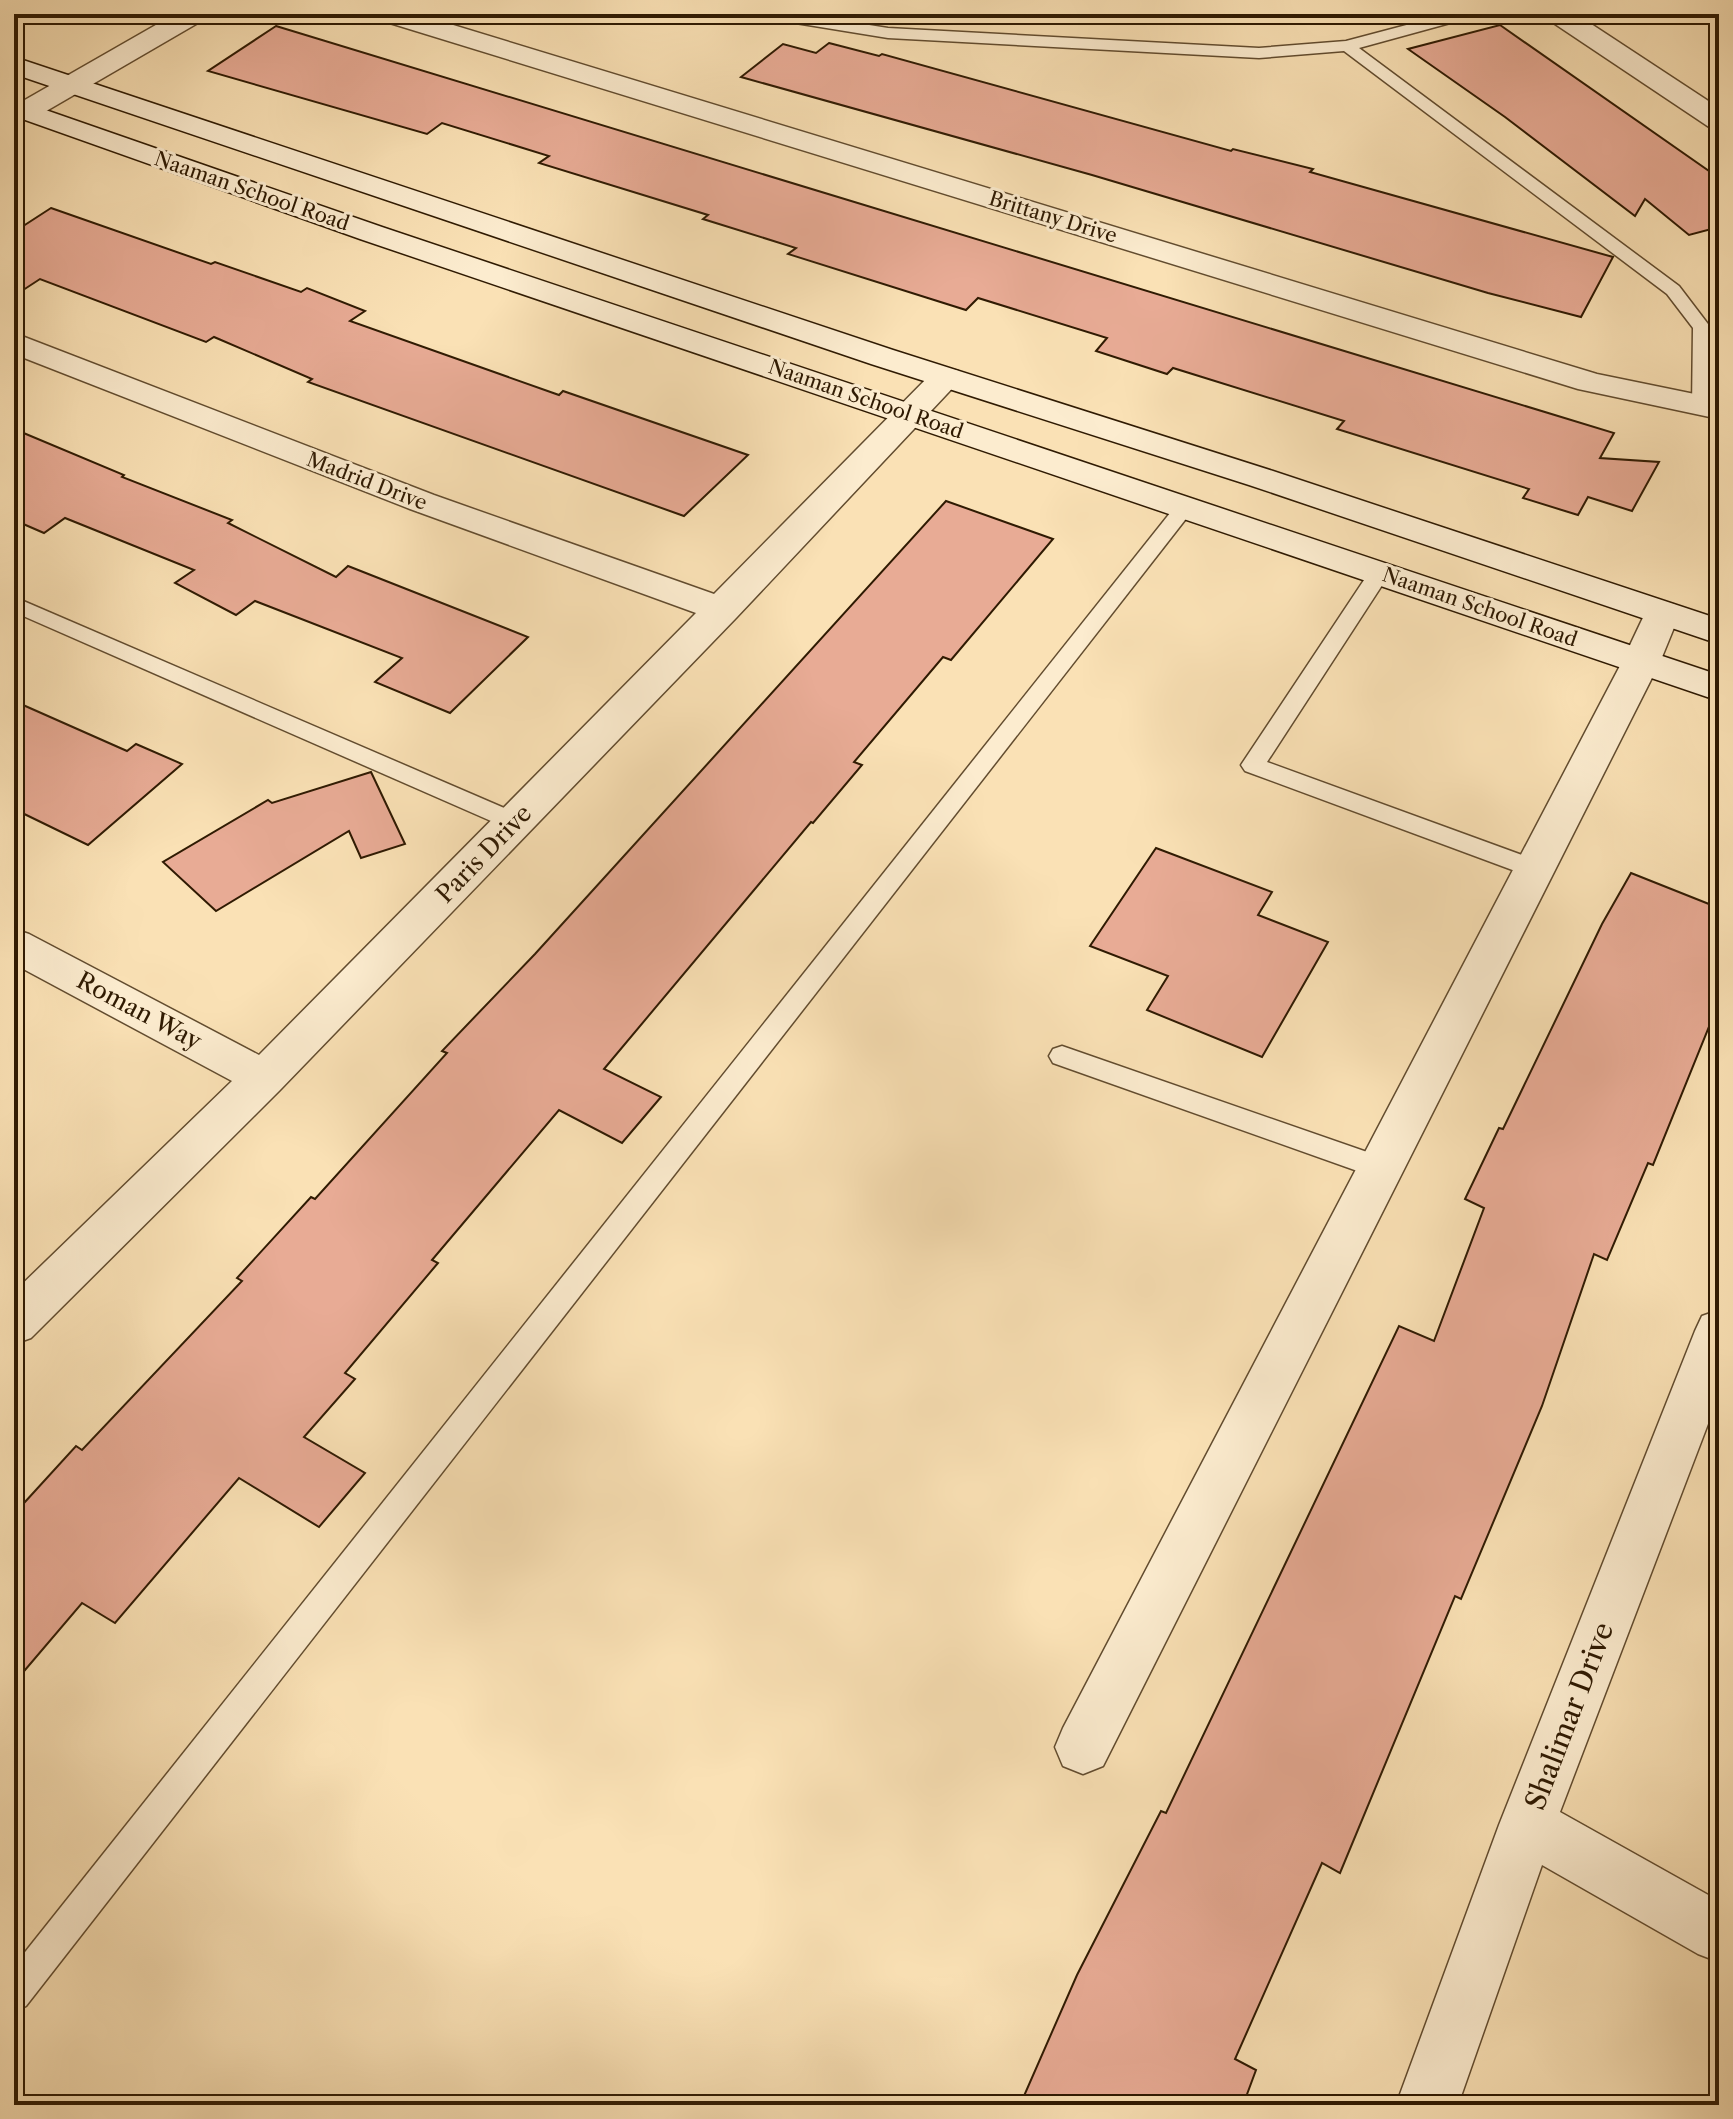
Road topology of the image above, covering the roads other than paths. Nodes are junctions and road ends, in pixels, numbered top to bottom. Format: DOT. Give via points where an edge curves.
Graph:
graph roads {
  1 [pos="194,14"];
  2 [pos="389,14"];
  3 [pos="771,14"];
  4 [pos="1466,14"];
  5 [pos="1558,14"];
  6 [pos="1347,46"];
  7 [pos="14,65"];
  8 [pos="74,84"];
  9 [pos="20,109"];
  10 [pos="1719,121"];
  11 [pos="14,343"];
  12 [pos="946,378"];
  13 [pos="1711,408"];
  14 [pos="910,414"];
  15 [pos="1185,507"];
  16 [pos="1379,573"];
  17 [pos="14,604"];
  18 [pos="723,610"];
  19 [pos="1662,613"];
  20 [pos="1719,632"];
  21 [pos="1641,662"];
  22 [pos="1719,688"];
  23 [pos="515,822"];
  24 [pos="1535,869"];
  25 [pos="14,945"];
  26 [pos="1062,1056"];
  27 [pos="264,1078"];
  28 [pos="1380,1168"];
  29 [pos="14,1323"];
  30 [pos="1719,1331"];
  31 [pos="1083,1747"];
  32 [pos="1527,1825"];
  33 [pos="1719,1933"];
  34 [pos="14,1994"];
  35 [pos="1427,2105"];
  1 -- 8 [label="street"];
  2 -- 13 [label="street, Brittany Drive" via="1590,382"];
  3 -- 6 [label="lane" via="888,33 1084,45 1259,53"];
  4 -- 6 [label="lane"];
  5 -- 10 [label="street"];
  6 -- 13 [label="lane" via="1673,290 1702,328"];
  7 -- 8 [label="street, Naaman School Road"];
  8 -- 9 [label="street"];
  8 -- 12 [label="street, Naaman School Road"];
  9 -- 14 [label="street, Naaman School Road"];
  11 -- 18 [label="street, Madrid Drive" via="422,502"];
  12 -- 14 [label="street, Paris Drive"];
  12 -- 19 [label="street, Naaman School Road"];
  14 -- 15 [label="street, Naaman School Road"];
  14 -- 18 [label="street, Paris Drive"];
  15 -- 16 [label="street, Naaman School Road"];
  15 -- 34 [label="lane"];
  16 -- 21 [label="street, Naaman School Road"];
  16 -- 24 [label="lane" via="1253,765"];
  17 -- 23 [label="lane"];
  18 -- 23 [label="street, Paris Drive"];
  19 -- 20 [label="street, Naaman School Road"];
  19 -- 21 [label="street"];
  21 -- 22 [label="street, Naaman School Road"];
  21 -- 24 [label="street"];
  23 -- 27 [label="street, Paris Drive"];
  24 -- 28 [label="street"];
  25 -- 27 [label="street, Roman Way"];
  26 -- 28 [label="lane"];
  27 -- 29 [label="street, Paris Drive"];
  28 -- 31 [label="street"];
  30 -- 32 [label="street, Shalimar Drive"];
  32 -- 33 [label="street"];
  32 -- 35 [label="street, Shalimar Drive"];
}
